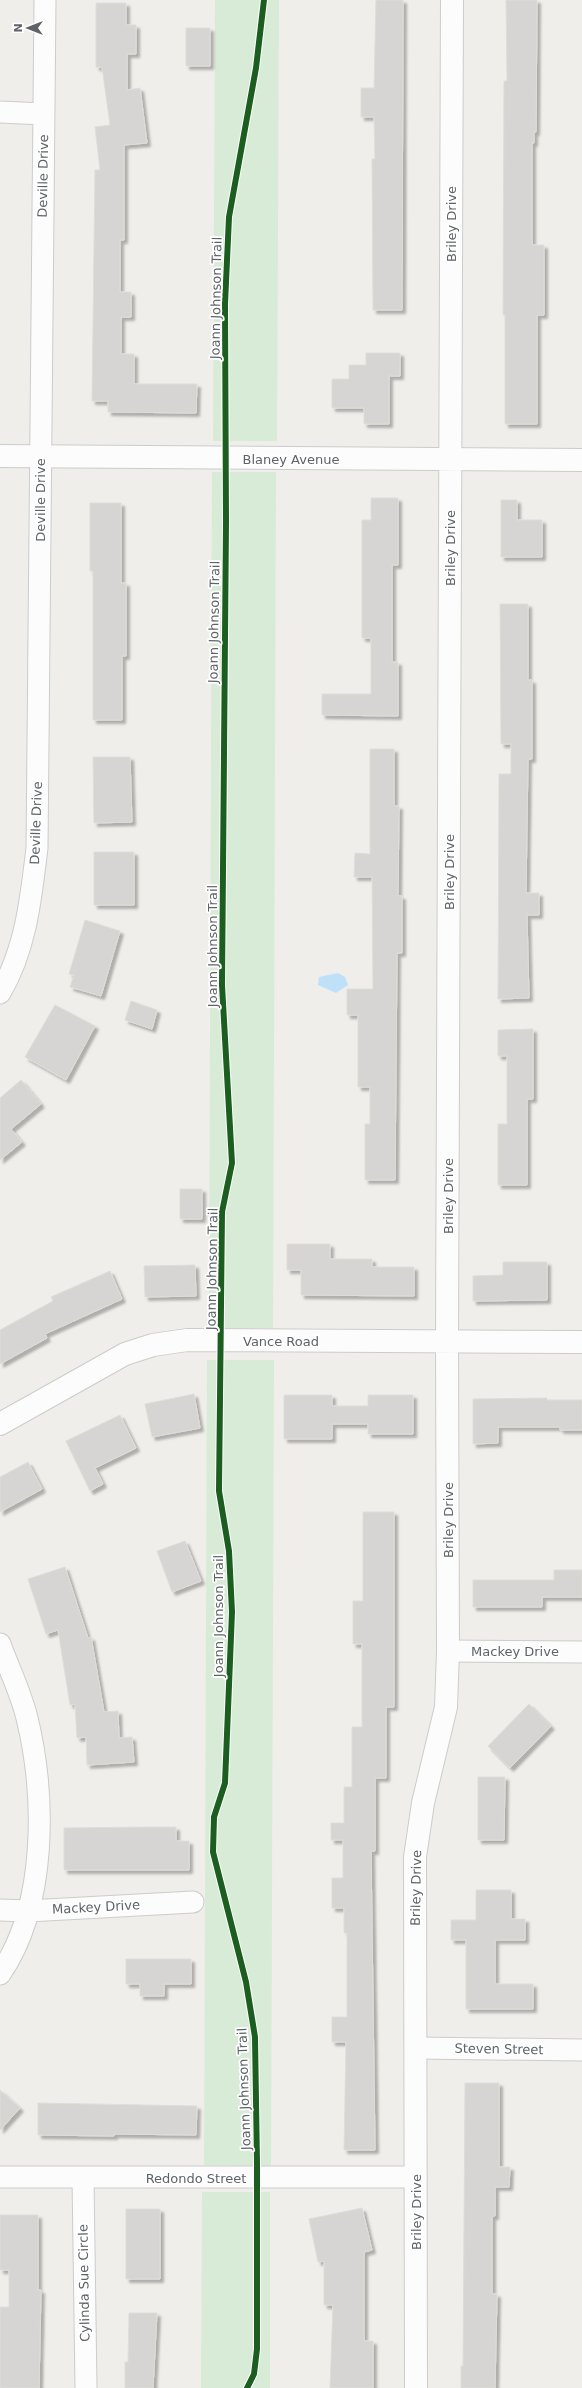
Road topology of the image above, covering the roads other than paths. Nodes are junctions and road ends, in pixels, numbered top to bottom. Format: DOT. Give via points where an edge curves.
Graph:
graph roads {
  1 [pos="45,0"];
  2 [pos="452,0"];
  3 [pos="0,112"];
  4 [pos="43,114"];
  5 [pos="0,456"];
  6 [pos="40,457"];
  7 [pos="450,460"];
  8 [pos="582,460"];
  9 [pos="0,993"];
  10 [pos="447,1341"];
  11 [pos="582,1342"];
  12 [pos="0,1424"];
  13 [pos="0,1644"];
  14 [pos="448,1650"];
  15 [pos="582,1652"];
  16 [pos="192,1902"];
  17 [pos="0,1910"];
  18 [pos="28,1911"];
  19 [pos="0,1974"];
  20 [pos="416,2048"];
  21 [pos="582,2050"];
  22 [pos="0,2177"];
  23 [pos="416,2177"];
  24 [pos="83,2178"];
  25 [pos="86,2388"];
  26 [pos="416,2388"];
  1 -- 4 [label="street, Deville Drive"];
  2 -- 7 [label="street, Briley Drive"];
  3 -- 4 [label="street"];
  4 -- 6 [label="street, Deville Drive"];
  5 -- 6 [label="street, Blaney Avenue"];
  6 -- 7 [label="street, Blaney Avenue"];
  6 -- 9 [label="street, Deville Drive" via="37,848 29,913 8,980"];
  7 -- 8 [label="street, Blaney Avenue"];
  7 -- 10 [label="street, Briley Drive"];
  10 -- 11 [label="street, Vance Road"];
  10 -- 12 [label="street, Vance Road" via="187,1340 153,1345 125,1354"];
  10 -- 14 [label="street, Briley Drive"];
  13 -- 18 [label="street" via="27,1718 38,1776 35,1884"];
  14 -- 15 [label="street, Mackey Drive"];
  14 -- 20 [label="street, Briley Drive" via="446,1707 423,1803 414,1857"];
  16 -- 18 [label="street, Mackey Drive"];
  17 -- 18 [label="street, Mackey Drive"];
  18 -- 19 [label="street" via="22,1934"];
  20 -- 21 [label="street, Steven Street"];
  20 -- 23 [label="street, Briley Drive"];
  22 -- 24 [label="street, Redondo Street"];
  23 -- 24 [label="street, Redondo Street"];
  23 -- 26 [label="street, Briley Drive"];
  24 -- 25 [label="street, Cylinda Sue Circle"];
}
